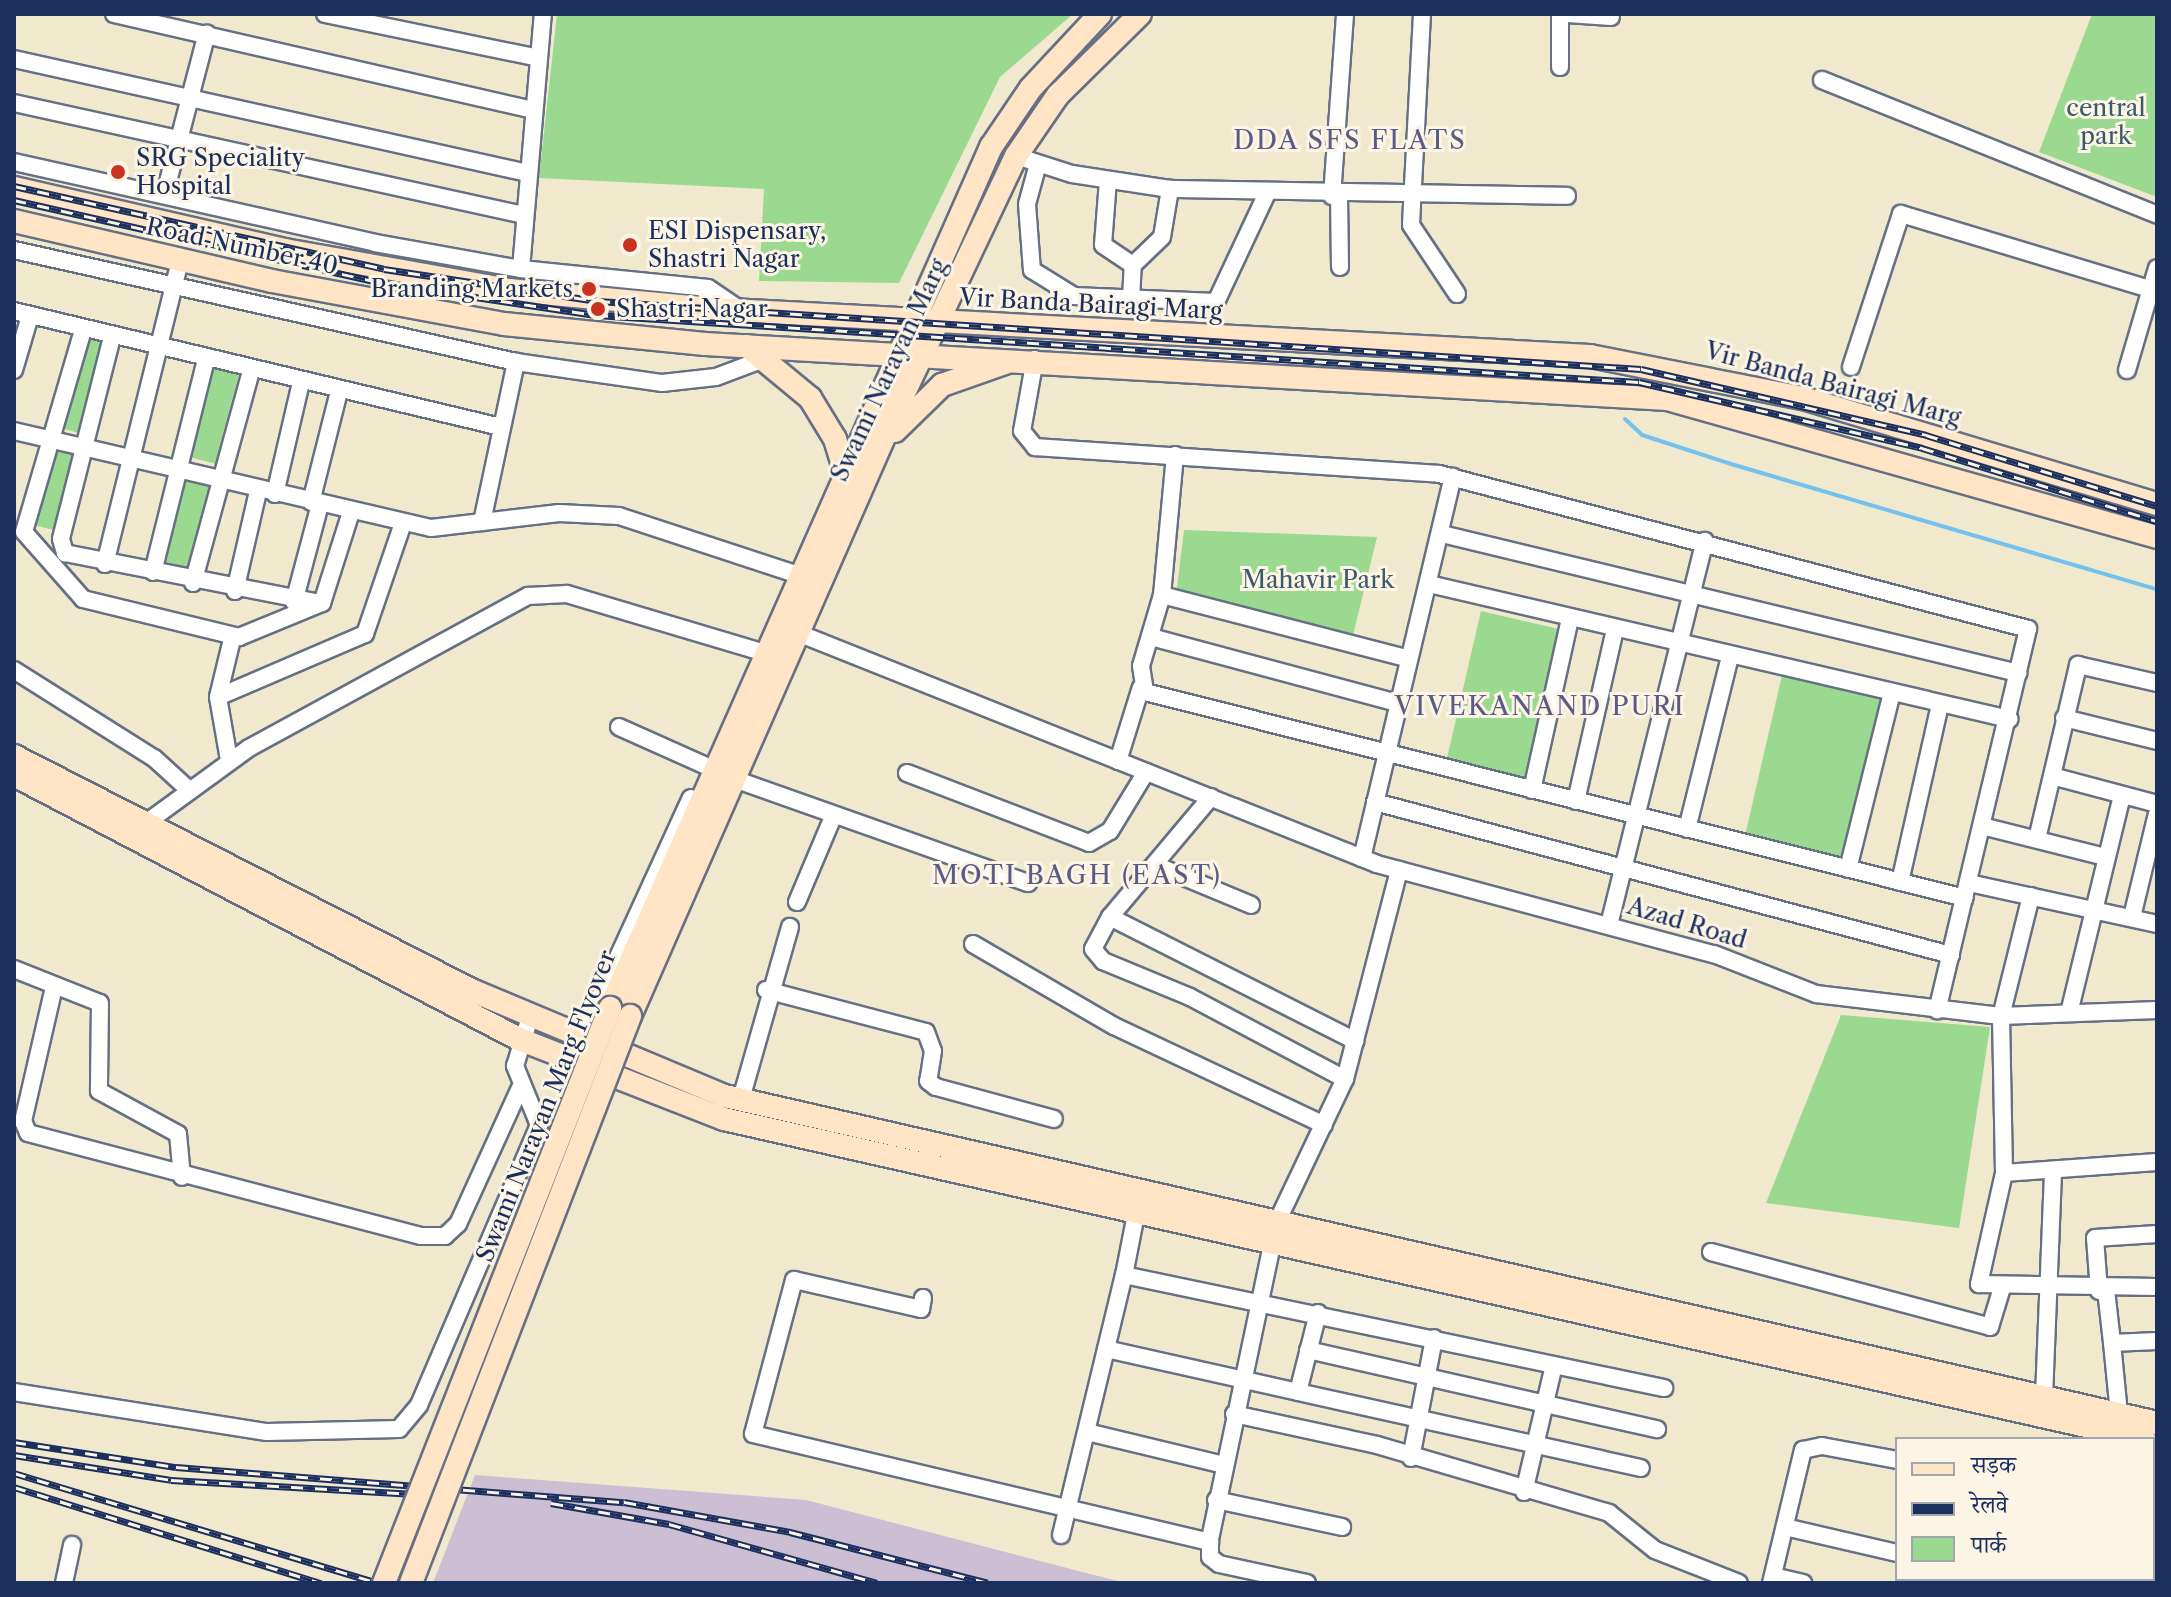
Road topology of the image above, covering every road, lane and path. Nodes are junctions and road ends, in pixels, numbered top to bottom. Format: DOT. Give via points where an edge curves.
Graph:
graph roads {
  1 [pos="114,14"];
  2 [pos="325,14"];
  3 [pos="541,14"];
  4 [pos="1100,14"];
  5 [pos="1140,14"];
  6 [pos="1345,14"];
  7 [pos="1422,14"];
  8 [pos="1560,14"];
  9 [pos="1567,14"];
  10 [pos="1611,17"];
  11 [pos="207,33"];
  12 [pos="539,58"];
  13 [pos="14,59"];
  14 [pos="1560,67"];
  15 [pos="1822,80"];
  16 [pos="191,95"];
  17 [pos="14,103"];
  18 [pos="533,110"];
  19 [pos="178,141"];
  20 [pos="1027,160"];
  21 [pos="14,162"];
  22 [pos="528,173"];
  23 [pos="1108,180"];
  24 [pos="14,188"];
  25 [pos="1170,189"];
  26 [pos="165,193"];
  27 [pos="1267,193"];
  28 [pos="1336,195"];
  29 [pos="1411,196"];
  30 [pos="1567,196"];
  31 [pos="524,215"];
  32 [pos="2157,215"];
  33 [pos="14,221"];
  34 [pos="41,227"];
  35 [pos="14,250"];
  36 [pos="373,254"];
  37 [pos="34,255"];
  38 [pos="180,260"];
  39 [pos="1133,265"];
  40 [pos="1340,267"];
  41 [pos="2157,268"];
  42 [pos="521,269"];
  43 [pos="172,287"];
  44 [pos="2149,289"];
  45 [pos="1457,294"];
  46 [pos="1131,299"];
  47 [pos="741,310"];
  48 [pos="22,314"];
  49 [pos="910,320"];
  50 [pos="939,321"];
  51 [pos="83,330"];
  52 [pos="112,337"];
  53 [pos="158,347"];
  54 [pos="755,353"];
  55 [pos="896,353"];
  56 [pos="923,355"];
  57 [pos="206,359"];
  58 [pos="1026,359"];
  59 [pos="516,362"];
  60 [pos="1851,367"];
  61 [pos="14,370"];
  62 [pos="2127,370"];
  63 [pos="251,371"];
  64 [pos="301,382"];
  65 [pos="339,391"];
  66 [pos="501,427"];
  67 [pos="14,431"];
  68 [pos="50,439"];
  69 [pos="86,448"];
  70 [pos="880,448"];
  71 [pos="1175,455"];
  72 [pos="128,459"];
  73 [pos="176,470"];
  74 [pos="846,475"];
  75 [pos="1453,477"];
  76 [pos="216,481"];
  77 [pos="258,491"];
  78 [pos="275,494"];
  79 [pos="316,503"];
  80 [pos="2157,504"];
  81 [pos="351,512"];
  82 [pos="482,522"];
  83 [pos="403,523"];
  84 [pos="1442,534"];
  85 [pos="2157,537"];
  86 [pos="1705,541"];
  87 [pos="105,564"];
  88 [pos="153,572"];
  89 [pos="804,577"];
  90 [pos="193,583"];
  91 [pos="1429,584"];
  92 [pos="235,591"];
  93 [pos="1690,593"];
  94 [pos="1162,595"];
  95 [pos="294,602"];
  96 [pos="322,603"];
  97 [pos="1570,618"];
  98 [pos="1615,630"];
  99 [pos="803,635"];
  100 [pos="1151,637"];
  101 [pos="232,639"];
  102 [pos="1678,643"];
  103 [pos="766,654"];
  104 [pos="1730,656"];
  105 [pos="1409,659"];
  106 [pos="14,670"];
  107 [pos="2018,673"];
  108 [pos="2157,683"];
  109 [pos="1141,687"];
  110 [pos="1892,693"];
  111 [pos="218,697"];
  112 [pos="1398,703"];
  113 [pos="1940,704"];
  114 [pos="2064,718"];
  115 [pos="2009,719"];
  116 [pos="619,727"];
  117 [pos="2157,741"];
  118 [pos="1385,755"];
  119 [pos="14,756"];
  120 [pos="229,760"];
  121 [pos="1118,761"];
  122 [pos="706,766"];
  123 [pos="1146,772"];
  124 [pos="907,773"];
  125 [pos="14,775"];
  126 [pos="2052,776"];
  127 [pos="737,780"];
  128 [pos="188,789"];
  129 [pos="1532,790"];
  130 [pos="2122,795"];
  131 [pos="1211,797"];
  132 [pos="1576,801"];
  133 [pos="1375,802"];
  134 [pos="2157,804"];
  135 [pos="2157,814"];
  136 [pos="1635,817"];
  137 [pos="832,819"];
  138 [pos="146,823"];
  139 [pos="1982,826"];
  140 [pos="1687,829"];
  141 [pos="2037,839"];
  142 [pos="2105,857"];
  143 [pos="1362,858"];
  144 [pos="1155,865"];
  145 [pos="1624,866"];
  146 [pos="2151,867"];
  147 [pos="1848,869"];
  148 [pos="1399,870"];
  149 [pos="1900,882"];
  150 [pos="1028,883"];
  151 [pos="1967,890"];
  152 [pos="2031,896"];
  153 [pos="797,902"];
  154 [pos="1251,905"];
  155 [pos="2091,910"];
  156 [pos="1110,917"];
  157 [pos="2132,917"];
  158 [pos="2157,924"];
  159 [pos="1609,925"];
  160 [pos="790,927"];
  161 [pos="973,944"];
  162 [pos="1951,955"];
  163 [pos="14,969"];
  164 [pos="54,987"];
  165 [pos="766,990"];
  166 [pos="1937,1010"];
  167 [pos="2157,1010"];
  168 [pos="620,1012"];
  169 [pos="2069,1013"];
  170 [pos="2001,1016"];
  171 [pos="530,1017"];
  172 [pos="519,1039"];
  173 [pos="580,1040"];
  174 [pos="1356,1041"];
  175 [pos="1345,1079"];
  176 [pos="520,1088"];
  177 [pos="741,1099"];
  178 [pos="1054,1119"];
  179 [pos="1324,1125"];
  180 [pos="2157,1162"];
  181 [pos="2053,1171"];
  182 [pos="2004,1173"];
  183 [pos="182,1177"];
  184 [pos="1137,1209"];
  185 [pos="1275,1232"];
  186 [pos="2157,1234"];
  187 [pos="1711,1252"];
  188 [pos="1124,1275"];
  189 [pos="2157,1287"];
  190 [pos="2001,1290"];
  191 [pos="2103,1290"];
  192 [pos="2048,1291"];
  193 [pos="923,1298"];
  194 [pos="1258,1300"];
  195 [pos="1318,1313"];
  196 [pos="1434,1338"];
  197 [pos="2157,1341"];
  198 [pos="2112,1343"];
  199 [pos="1106,1349"];
  200 [pos="1308,1350"];
  201 [pos="1554,1365"];
  202 [pos="1424,1379"];
  203 [pos="1242,1380"];
  204 [pos="1664,1388"];
  205 [pos="14,1392"];
  206 [pos="1298,1392"];
  207 [pos="2044,1397"];
  208 [pos="1545,1408"];
  209 [pos="1234,1414"];
  210 [pos="2119,1414"];
  211 [pos="1417,1419"];
  212 [pos="2157,1423"];
  213 [pos="1657,1429"];
  214 [pos="1087,1432"];
  215 [pos="2136,1437"];
  216 [pos="1536,1444"];
  217 [pos="1411,1458"];
  218 [pos="1895,1460"];
  219 [pos="1224,1465"];
  220 [pos="1641,1468"];
  221 [pos="1524,1492"];
  222 [pos="1216,1500"];
  223 [pos="1068,1510"];
  224 [pos="1342,1527"];
  225 [pos="1785,1527"];
  226 [pos="1061,1535"];
  227 [pos="1210,1542"];
  228 [pos="72,1545"];
  229 [pos="1895,1553"];
  230 [pos="1772,1580"];
  231 [pos="64,1583"];
  232 [pos="384,1583"];
  233 [pos="411,1583"];
  234 [pos="1307,1583"];
  235 [pos="1739,1583"];
  236 [pos="1803,1583"];
  1 -- 11 [label="street"];
  2 -- 12 [label="street"];
  3 -- 12 [label="street"];
  4 -- 49 [label="main road, Swami Narayan Marg" via="1015,108"];
  5 -- 20 [label="main road, Swami Narayan Marg" via="1058,95"];
  6 -- 28 [label="street"];
  7 -- 29 [label="street"];
  8 -- 14 [label="street"];
  9 -- 10 [label="street"];
  11 -- 16 [label="street"];
  11 -- 18 [label="street"];
  12 -- 18 [label="street"];
  13 -- 16 [label="street"];
  15 -- 32 [label="street"];
  16 -- 19 [label="street"];
  16 -- 22 [label="street"];
  17 -- 19 [label="street"];
  18 -- 22 [label="street"];
  19 -- 26 [label="street"];
  19 -- 31 [label="street"];
  20 -- 23 [label="street"];
  20 -- 46 [label="street" via="1027,216 1036,277 1074,296"];
  20 -- 50 [label="main road, Swami Narayan Marg"];
  21 -- 26 [label="street"];
  22 -- 31 [label="street"];
  23 -- 25 [label="street"];
  23 -- 39 [label="street" via="1103,245"];
  24 -- 36 [label="main road, Vir Banda Bairagi Marg"];
  25 -- 27 [label="street"];
  25 -- 39 [label="street" via="1162,237"];
  26 -- 36 [label="street"];
  27 -- 28 [label="street"];
  27 -- 46 [label="street" via="1221,299"];
  28 -- 29 [label="street"];
  28 -- 40 [label="street"];
  29 -- 30 [label="street"];
  29 -- 45 [label="street" via="1414,232"];
  31 -- 42 [label="street"];
  33 -- 34 [label="main road, Road Number 40"];
  34 -- 37 [label="street"];
  34 -- 38 [label="main road, Road Number 40"];
  35 -- 37 [label="street"];
  36 -- 42 [label="street"];
  36 -- 47 [label="main road, Vir Banda Bairagi Marg" via="509,290"];
  37 -- 43 [label="street"];
  38 -- 43 [label="street"];
  38 -- 54 [label="main road, Road Number 40" via="504,324"];
  39 -- 46 [label="street"];
  41 -- 44 [label="street"];
  42 -- 47 [label="street" via="708,288"];
  43 -- 53 [label="street"];
  43 -- 59 [label="street"];
  44 -- 60 [label="street" via="1901,214"];
  44 -- 62 [label="street"];
  47 -- 49 [label="main road, Vir Banda Bairagi Marg"];
  48 -- 51 [label="street"];
  48 -- 61 [label="street"];
  49 -- 50 [label="main road, Vir Banda Bairagi Marg"];
  49 -- 55 [label="main road, Swami Narayan Marg"];
  50 -- 56 [label="main road, Swami Narayan Marg"];
  50 -- 80 [label="main road, Vir Banda Bairagi Marg" via="1590,356 1803,398"];
  51 -- 52 [label="street"];
  51 -- 68 [label="street"];
  52 -- 53 [label="street"];
  52 -- 69 [label="street"];
  53 -- 57 [label="street"];
  53 -- 72 [label="street"];
  54 -- 55 [label="main road"];
  54 -- 59 [label="street" via="675,384"];
  54 -- 74 [label="main road" via="816,407"];
  55 -- 56 [label="main road"];
  55 -- 74 [label="main road, Swami Narayan Marg"];
  56 -- 58 [label="main road"];
  56 -- 70 [label="main road, Swami Narayan Marg"];
  57 -- 63 [label="street"];
  57 -- 73 [label="street"];
  58 -- 70 [label="main road" via="942,385"];
  58 -- 71 [label="street" via="1027,442 1045,449"];
  58 -- 85 [label="main road" via="1667,399"];
  59 -- 66 [label="street"];
  63 -- 64 [label="street"];
  63 -- 76 [label="street"];
  64 -- 65 [label="street"];
  64 -- 78 [label="street"];
  65 -- 66 [label="street"];
  65 -- 79 [label="street"];
  66 -- 82 [label="street"];
  67 -- 68 [label="street"];
  68 -- 69 [label="street"];
  68 -- 101 [label="street" via="24,532 51,567 98,606"];
  69 -- 72 [label="street"];
  69 -- 87 [label="street" via="61,548"];
  70 -- 99 [label="main road, Swami Narayan Marg"];
  71 -- 75 [label="street"];
  71 -- 94 [label="street"];
  72 -- 73 [label="street"];
  72 -- 87 [label="street"];
  73 -- 76 [label="street"];
  73 -- 88 [label="street"];
  74 -- 89 [label="main road, Swami Narayan Marg"];
  75 -- 84 [label="street"];
  75 -- 86 [label="street"];
  76 -- 77 [label="street"];
  76 -- 90 [label="street"];
  77 -- 78 [label="street"];
  77 -- 92 [label="street"];
  78 -- 79 [label="street"];
  79 -- 81 [label="street"];
  79 -- 95 [label="street"];
  81 -- 83 [label="street"];
  81 -- 96 [label="street"];
  82 -- 83 [label="street" via="439,529"];
  82 -- 89 [label="street" via="575,512 619,516"];
  83 -- 111 [label="street" via="365,634"];
  84 -- 91 [label="street"];
  84 -- 93 [label="street"];
  86 -- 93 [label="street"];
  86 -- 107 [label="street" via="2028,629"];
  87 -- 88 [label="street"];
  88 -- 90 [label="street"];
  89 -- 103 [label="main road, Swami Narayan Marg"];
  90 -- 92 [label="street"];
  91 -- 97 [label="street"];
  91 -- 105 [label="street"];
  92 -- 95 [label="street"];
  93 -- 102 [label="street"];
  93 -- 107 [label="street"];
  94 -- 100 [label="street"];
  94 -- 105 [label="street"];
  95 -- 96 [label="street"];
  96 -- 101 [label="street"];
  97 -- 98 [label="street"];
  97 -- 129 [label="street"];
  98 -- 102 [label="street"];
  98 -- 132 [label="street"];
  99 -- 121 [label="street, Azad Road"];
  99 -- 127 [label="main road, Swami Narayan Marg"];
  100 -- 109 [label="street"];
  100 -- 112 [label="street"];
  101 -- 111 [label="street"];
  102 -- 104 [label="street"];
  102 -- 136 [label="street"];
  103 -- 120 [label="street" via="567,594 528,596"];
  103 -- 122 [label="street"];
  103 -- 168 [label="main road, Swami Narayan Marg Flyover"];
  104 -- 110 [label="street"];
  104 -- 140 [label="street"];
  105 -- 112 [label="street"];
  106 -- 128 [label="street" via="154,758"];
  107 -- 115 [label="street"];
  108 -- 114 [label="street" via="2078,665"];
  109 -- 118 [label="street"];
  109 -- 121 [label="street"];
  110 -- 113 [label="street"];
  110 -- 147 [label="street"];
  111 -- 120 [label="street"];
  112 -- 118 [label="street"];
  113 -- 115 [label="street"];
  113 -- 149 [label="street"];
  114 -- 117 [label="street"];
  114 -- 126 [label="street"];
  115 -- 139 [label="street"];
  116 -- 122 [label="street"];
  118 -- 129 [label="street"];
  118 -- 133 [label="street"];
  119 -- 138 [label="main road"];
  120 -- 128 [label="street"];
  121 -- 123 [label="street, Azad Road"];
  122 -- 173 [label="street"];
  123 -- 124 [label="street" via="1110,831 1089,843"];
  123 -- 131 [label="street, Azad Road"];
  125 -- 172 [label="main road"];
  126 -- 130 [label="street"];
  126 -- 141 [label="street"];
  127 -- 137 [label="street"];
  127 -- 168 [label="main road, Swami Narayan Marg Flyover"];
  128 -- 138 [label="street"];
  129 -- 132 [label="street"];
  130 -- 134 [label="street"];
  130 -- 142 [label="street"];
  131 -- 143 [label="street, Azad Road"];
  131 -- 144 [label="street"];
  132 -- 136 [label="street"];
  133 -- 143 [label="street"];
  133 -- 145 [label="street"];
  135 -- 146 [label="street"];
  136 -- 140 [label="street"];
  136 -- 145 [label="street"];
  137 -- 150 [label="street"];
  137 -- 153 [label="street"];
  138 -- 171 [label="main road"];
  139 -- 141 [label="street"];
  139 -- 151 [label="street"];
  140 -- 147 [label="street"];
  141 -- 142 [label="street"];
  142 -- 155 [label="street"];
  143 -- 148 [label="street, Azad Road"];
  144 -- 154 [label="street"];
  144 -- 156 [label="street"];
  145 -- 159 [label="street"];
  145 -- 162 [label="street"];
  146 -- 157 [label="street"];
  147 -- 149 [label="street"];
  148 -- 159 [label="street, Azad Road"];
  148 -- 174 [label="street"];
  149 -- 151 [label="street"];
  151 -- 152 [label="street"];
  151 -- 162 [label="street"];
  152 -- 155 [label="street"];
  152 -- 170 [label="street"];
  155 -- 157 [label="street"];
  155 -- 169 [label="street"];
  156 -- 174 [label="street"];
  156 -- 175 [label="street" via="1093,943 1103,961 1190,997"];
  157 -- 158 [label="street"];
  159 -- 166 [label="street, Azad Road" via="1725,957 1816,994"];
  160 -- 165 [label="street"];
  161 -- 179 [label="street" via="1114,1026"];
  162 -- 166 [label="street"];
  163 -- 164 [label="street"];
  164 -- 183 [label="street" via="100,1003 99,1091 178,1134"];
  164 -- 183 [label="street" via="24,1128"];
  165 -- 177 [label="street"];
  165 -- 178 [label="street" via="926,1032 933,1051 928,1081"];
  166 -- 170 [label="street, Azad Road"];
  167 -- 169 [label="street, Azad Road"];
  168 -- 232 [label="main road, Swami Narayan Marg Flyover, bridge"];
  168 -- 233 [label="main road, Swami Narayan Marg Flyover, bridge"];
  169 -- 170 [label="street, Azad Road"];
  170 -- 182 [label="street"];
  171 -- 172 [label="street"];
  171 -- 173 [label="main road"];
  172 -- 176 [label="street"];
  172 -- 184 [label="main road" via="724,1119"];
  173 -- 177 [label="main road"];
  174 -- 175 [label="street"];
  175 -- 179 [label="street"];
  176 -- 183 [label="street" via="458,1224 445,1236"];
  176 -- 205 [label="street" via="539,1125 424,1393 399,1429 267,1432"];
  177 -- 185 [label="main road"];
  179 -- 185 [label="street"];
  180 -- 181 [label="street"];
  181 -- 182 [label="street"];
  181 -- 192 [label="street"];
  182 -- 190 [label="street" via="1979,1284"];
  184 -- 185 [label="main road"];
  184 -- 188 [label="street"];
  185 -- 194 [label="street"];
  185 -- 207 [label="main road"];
  185 -- 215 [label="main road"];
  186 -- 191 [label="street" via="2095,1238"];
  187 -- 190 [label="street" via="1990,1327"];
  188 -- 194 [label="street"];
  188 -- 199 [label="street"];
  189 -- 191 [label="street"];
  190 -- 192 [label="street"];
  191 -- 192 [label="street"];
  191 -- 198 [label="street"];
  192 -- 207 [label="street"];
  193 -- 223 [label="street" via="921,1309 794,1280 753,1434"];
  194 -- 195 [label="street"];
  194 -- 203 [label="street"];
  195 -- 196 [label="street"];
  195 -- 200 [label="street"];
  196 -- 201 [label="street"];
  196 -- 202 [label="street"];
  197 -- 198 [label="street"];
  198 -- 210 [label="street"];
  199 -- 203 [label="street"];
  199 -- 214 [label="street"];
  200 -- 202 [label="street"];
  200 -- 206 [label="street"];
  201 -- 204 [label="street"];
  201 -- 208 [label="street"];
  202 -- 208 [label="street"];
  202 -- 211 [label="street"];
  203 -- 206 [label="street"];
  203 -- 209 [label="street"];
  206 -- 211 [label="street"];
  207 -- 210 [label="main road"];
  208 -- 213 [label="street"];
  208 -- 216 [label="street"];
  209 -- 217 [label="street"];
  209 -- 219 [label="street"];
  210 -- 212 [label="main road"];
  211 -- 216 [label="street"];
  211 -- 217 [label="street"];
  214 -- 219 [label="street"];
  214 -- 223 [label="street"];
  216 -- 220 [label="street"];
  216 -- 221 [label="street"];
  217 -- 221 [label="street"];
  218 -- 225 [label="street" via="1822,1446 1803,1450"];
  219 -- 222 [label="street"];
  221 -- 235 [label="street" via="1619,1517 1655,1550"];
  222 -- 224 [label="street"];
  222 -- 227 [label="street"];
  223 -- 226 [label="street"];
  223 -- 227 [label="street"];
  225 -- 229 [label="street"];
  225 -- 230 [label="street"];
  227 -- 234 [label="street" via="1219,1564"];
  228 -- 231 [label="street"];
  230 -- 236 [label="street"];
}
